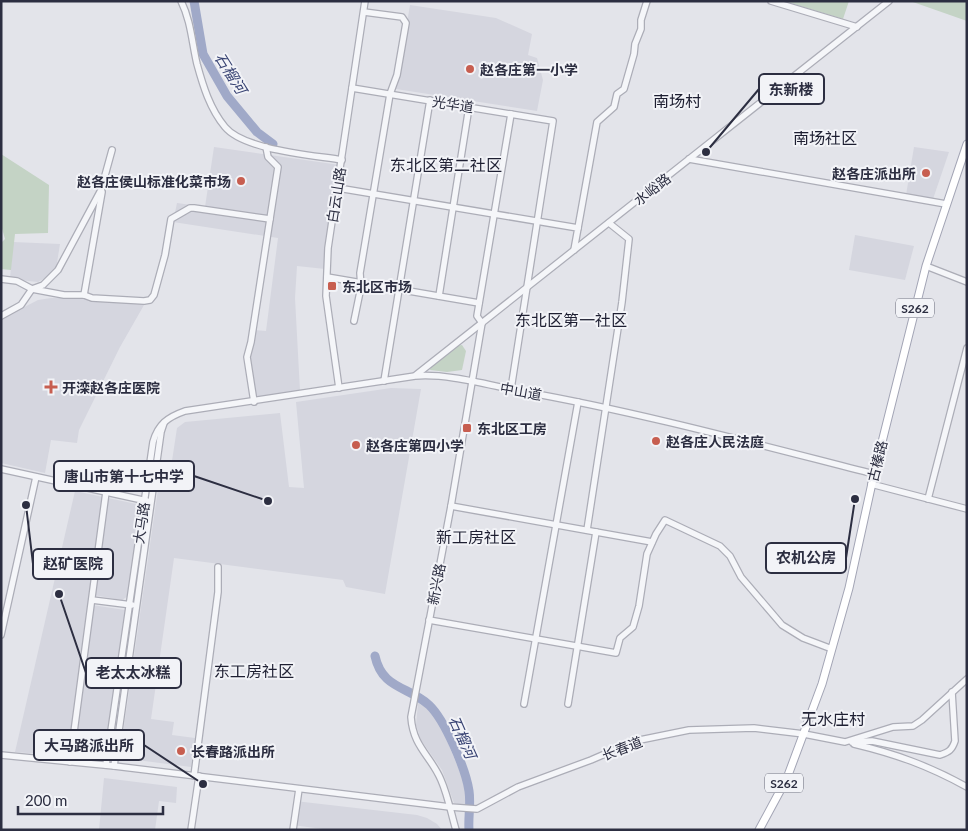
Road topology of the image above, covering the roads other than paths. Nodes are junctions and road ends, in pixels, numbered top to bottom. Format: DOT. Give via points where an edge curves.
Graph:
graph roads {
  1 [pos="181,1"];
  2 [pos="366,1"];
  3 [pos="771,1"];
  4 [pos="889,1"];
  5 [pos="645,2"];
  6 [pos="364,12"];
  7 [pos="857,26"];
  8 [pos="352,88"];
  9 [pos="390,94"];
  10 [pos="430,100"];
  11 [pos="469,107"];
  12 [pos="511,114"];
  13 [pos="967,144"];
  14 [pos="266,147"];
  15 [pos="112,150"];
  16 [pos="689,159"];
  17 [pos="342,160"];
  18 [pos="104,183"];
  19 [pos="338,188"];
  20 [pos="374,194"];
  21 [pos="413,200"];
  22 [pos="946,204"];
  23 [pos="453,207"];
  24 [pos="494,214"];
  25 [pos="270,219"];
  26 [pos="537,221"];
  27 [pos="609,223"];
  28 [pos="578,228"];
  29 [pos="574,250"];
  30 [pos="926,266"];
  31 [pos="327,277"];
  32 [pos="1,279"];
  33 [pos="967,282"];
  34 [pos="360,283"];
  35 [pos="527,288"];
  36 [pos="32,289"];
  37 [pos="399,289"];
  38 [pos="84,295"];
  39 [pos="439,296"];
  40 [pos="479,303"];
  41 [pos="1,316"];
  42 [pos="354,321"];
  43 [pos="482,323"];
  44 [pos="967,348"];
  45 [pos="415,376"];
  46 [pos="384,381"];
  47 [pos="472,382"];
  48 [pos="339,388"];
  49 [pos="511,389"];
  50 [pos="254,402"];
  51 [pos="578,402"];
  52 [pos="606,408"];
  53 [pos="165,421"];
  54 [pos="1,469"];
  55 [pos="874,474"];
  56 [pos="36,477"];
  57 [pos="872,484"];
  58 [pos="106,492"];
  59 [pos="928,499"];
  60 [pos="144,500"];
  61 [pos="151,503"];
  62 [pos="450,506"];
  63 [pos="967,509"];
  64 [pos="556,525"];
  65 [pos="587,530"];
  66 [pos="596,532"];
  67 [pos="652,542"];
  68 [pos="218,567"];
  69 [pos="92,600"];
  70 [pos="129,604"];
  71 [pos="137,606"];
  72 [pos="429,620"];
  73 [pos="1,635"];
  74 [pos="536,639"];
  75 [pos="577,646"];
  76 [pos="832,649"];
  77 [pos="967,679"];
  78 [pos="952,692"];
  79 [pos="524,704"];
  80 [pos="568,704"];
  81 [pos="804,734"];
  82 [pos="845,742"];
  83 [pos="1,755"];
  84 [pos="70,762"];
  85 [pos="106,765"];
  86 [pos="114,766"];
  87 [pos="196,776"];
  88 [pos="967,787"];
  89 [pos="299,788"];
  90 [pos="450,807"];
  91 [pos="191,830"];
  92 [pos="293,830"];
  93 [pos="456,830"];
  94 [pos="759,830"];
  1 -- 14 [label="street" via="188,15 206,94 225,127 238,138"];
  2 -- 6 [label="street, 白云山路"];
  3 -- 7 [label="street"];
  4 -- 7 [label="street, 水峪路"];
  5 -- 28 [label="street" via="624,89 617,94 614,107 596,122"];
  6 -- 8 [label="street, 白云山路"];
  6 -- 9 [label="street" via="405,20 397,75"];
  7 -- 16 [label="street, 水峪路"];
  8 -- 9 [label="street, 光华道"];
  8 -- 17 [label="street, 白云山路"];
  9 -- 10 [label="street, 光华道"];
  9 -- 20 [label="street"];
  10 -- 11 [label="street, 光华道"];
  10 -- 21 [label="street"];
  11 -- 12 [label="street, 光华道"];
  11 -- 23 [label="street"];
  12 -- 24 [label="street, 新兴路"];
  12 -- 26 [label="street, 光华道" via="553,121"];
  13 -- 22 [label="main road, 古榛路 / S262"];
  14 -- 17 [label="street"];
  14 -- 25 [label="street" via="268,157 278,167"];
  15 -- 18 [label="street"];
  16 -- 22 [label="street"];
  16 -- 27 [label="street, 水峪路"];
  17 -- 19 [label="street, 白云山路"];
  18 -- 36 [label="street" via="58,270 43,285"];
  18 -- 38 [label="street"];
  19 -- 20 [label="street"];
  19 -- 31 [label="street, 白云山路" via="328,248"];
  20 -- 21 [label="street"];
  20 -- 34 [label="street"];
  21 -- 23 [label="street"];
  21 -- 37 [label="street"];
  22 -- 30 [label="main road, 古榛路 / S262"];
  23 -- 24 [label="street"];
  23 -- 39 [label="street"];
  24 -- 26 [label="street"];
  24 -- 40 [label="street, 新兴路"];
  25 -- 38 [label="street" via="190,208 171,219 160,277 150,300"];
  25 -- 50 [label="street" via="247,357"];
  26 -- 28 [label="street"];
  26 -- 35 [label="street"];
  27 -- 29 [label="street, 水峪路"];
  27 -- 52 [label="street" via="629,239"];
  28 -- 29 [label="street"];
  29 -- 35 [label="street, 水峪路"];
  30 -- 33 [label="street"];
  30 -- 55 [label="main road, 古榛路 / S262"];
  31 -- 34 [label="street"];
  31 -- 48 [label="street, 白云山路" via="326,296"];
  32 -- 36 [label="street" via="17,281"];
  34 -- 37 [label="street"];
  34 -- 42 [label="street"];
  35 -- 43 [label="street, 水峪路"];
  35 -- 49 [label="street"];
  36 -- 38 [label="street"];
  36 -- 41 [label="street" via="21,305"];
  37 -- 39 [label="street"];
  37 -- 46 [label="street"];
  39 -- 40 [label="street"];
  40 -- 43 [label="street, 新兴路" via="477,316"];
  43 -- 45 [label="street, 水峪路"];
  43 -- 47 [label="street, 新兴路"];
  44 -- 59 [label="street"];
  45 -- 46 [label="street, 中山道"];
  45 -- 47 [label="street, 中山道"];
  46 -- 48 [label="street, 中山道"];
  47 -- 49 [label="street, 中山道"];
  47 -- 62 [label="street, 新兴路"];
  48 -- 50 [label="street, 中山道"];
  49 -- 51 [label="street, 中山道"];
  50 -- 53 [label="street, 中山道" via="185,411"];
  51 -- 52 [label="street, 中山道"];
  51 -- 64 [label="street"];
  52 -- 55 [label="street, 中山道"];
  52 -- 65 [label="street"];
  53 -- 60 [label="street, 大马路" via="155,433"];
  53 -- 61 [label="street, 大马路"];
  54 -- 56 [label="street"];
  55 -- 57 [label="main road, 古榛路 / S262"];
  56 -- 58 [label="street"];
  56 -- 73 [label="street"];
  57 -- 59 [label="street"];
  57 -- 76 [label="main road, 古榛路 / S262"];
  58 -- 60 [label="street"];
  58 -- 69 [label="street"];
  59 -- 63 [label="street"];
  60 -- 61 [label="street"];
  60 -- 70 [label="street, 大马路"];
  61 -- 71 [label="street, 大马路"];
  62 -- 64 [label="street"];
  62 -- 72 [label="street, 新兴路"];
  64 -- 65 [label="street"];
  64 -- 74 [label="street"];
  65 -- 66 [label="street"];
  66 -- 67 [label="street"];
  66 -- 75 [label="street"];
  67 -- 75 [label="street" via="633,628 620,638 616,653"];
  67 -- 76 [label="street" via="665,520 720,546 730,556 740,576 782,625 803,638"];
  68 -- 87 [label="street" via="218,592"];
  69 -- 70 [label="street"];
  69 -- 84 [label="street"];
  70 -- 71 [label="street"];
  70 -- 85 [label="street, 大马路"];
  71 -- 86 [label="street, 大马路"];
  72 -- 74 [label="street"];
  72 -- 90 [label="street, 新兴路" via="413,703 412,730 441,780"];
  74 -- 75 [label="street"];
  74 -- 79 [label="street"];
  75 -- 80 [label="street"];
  76 -- 81 [label="main road, 古榛路 / S262"];
  77 -- 78 [label="street"];
  78 -- 82 [label="street" via="913,726 893,727"];
  78 -- 82 [label="street" via="955,741 949,752 940,755 872,741"];
  81 -- 82 [label="street, 长春道"];
  81 -- 90 [label="street, 长春道" via="754,728 689,730 635,741 518,787 477,808"];
  81 -- 94 [label="main road, 古榛路 / S262" via="787,778"];
  82 -- 88 [label="street" via="900,756 939,771"];
  83 -- 84 [label="street, 长春道"];
  84 -- 85 [label="street, 长春道"];
  85 -- 86 [label="street, 长春道"];
  86 -- 87 [label="street, 长春道"];
  87 -- 89 [label="street, 长春道"];
  87 -- 91 [label="street"];
  89 -- 90 [label="street, 长春道"];
  89 -- 92 [label="street"];
  90 -- 93 [label="street, 新兴路"];
}
